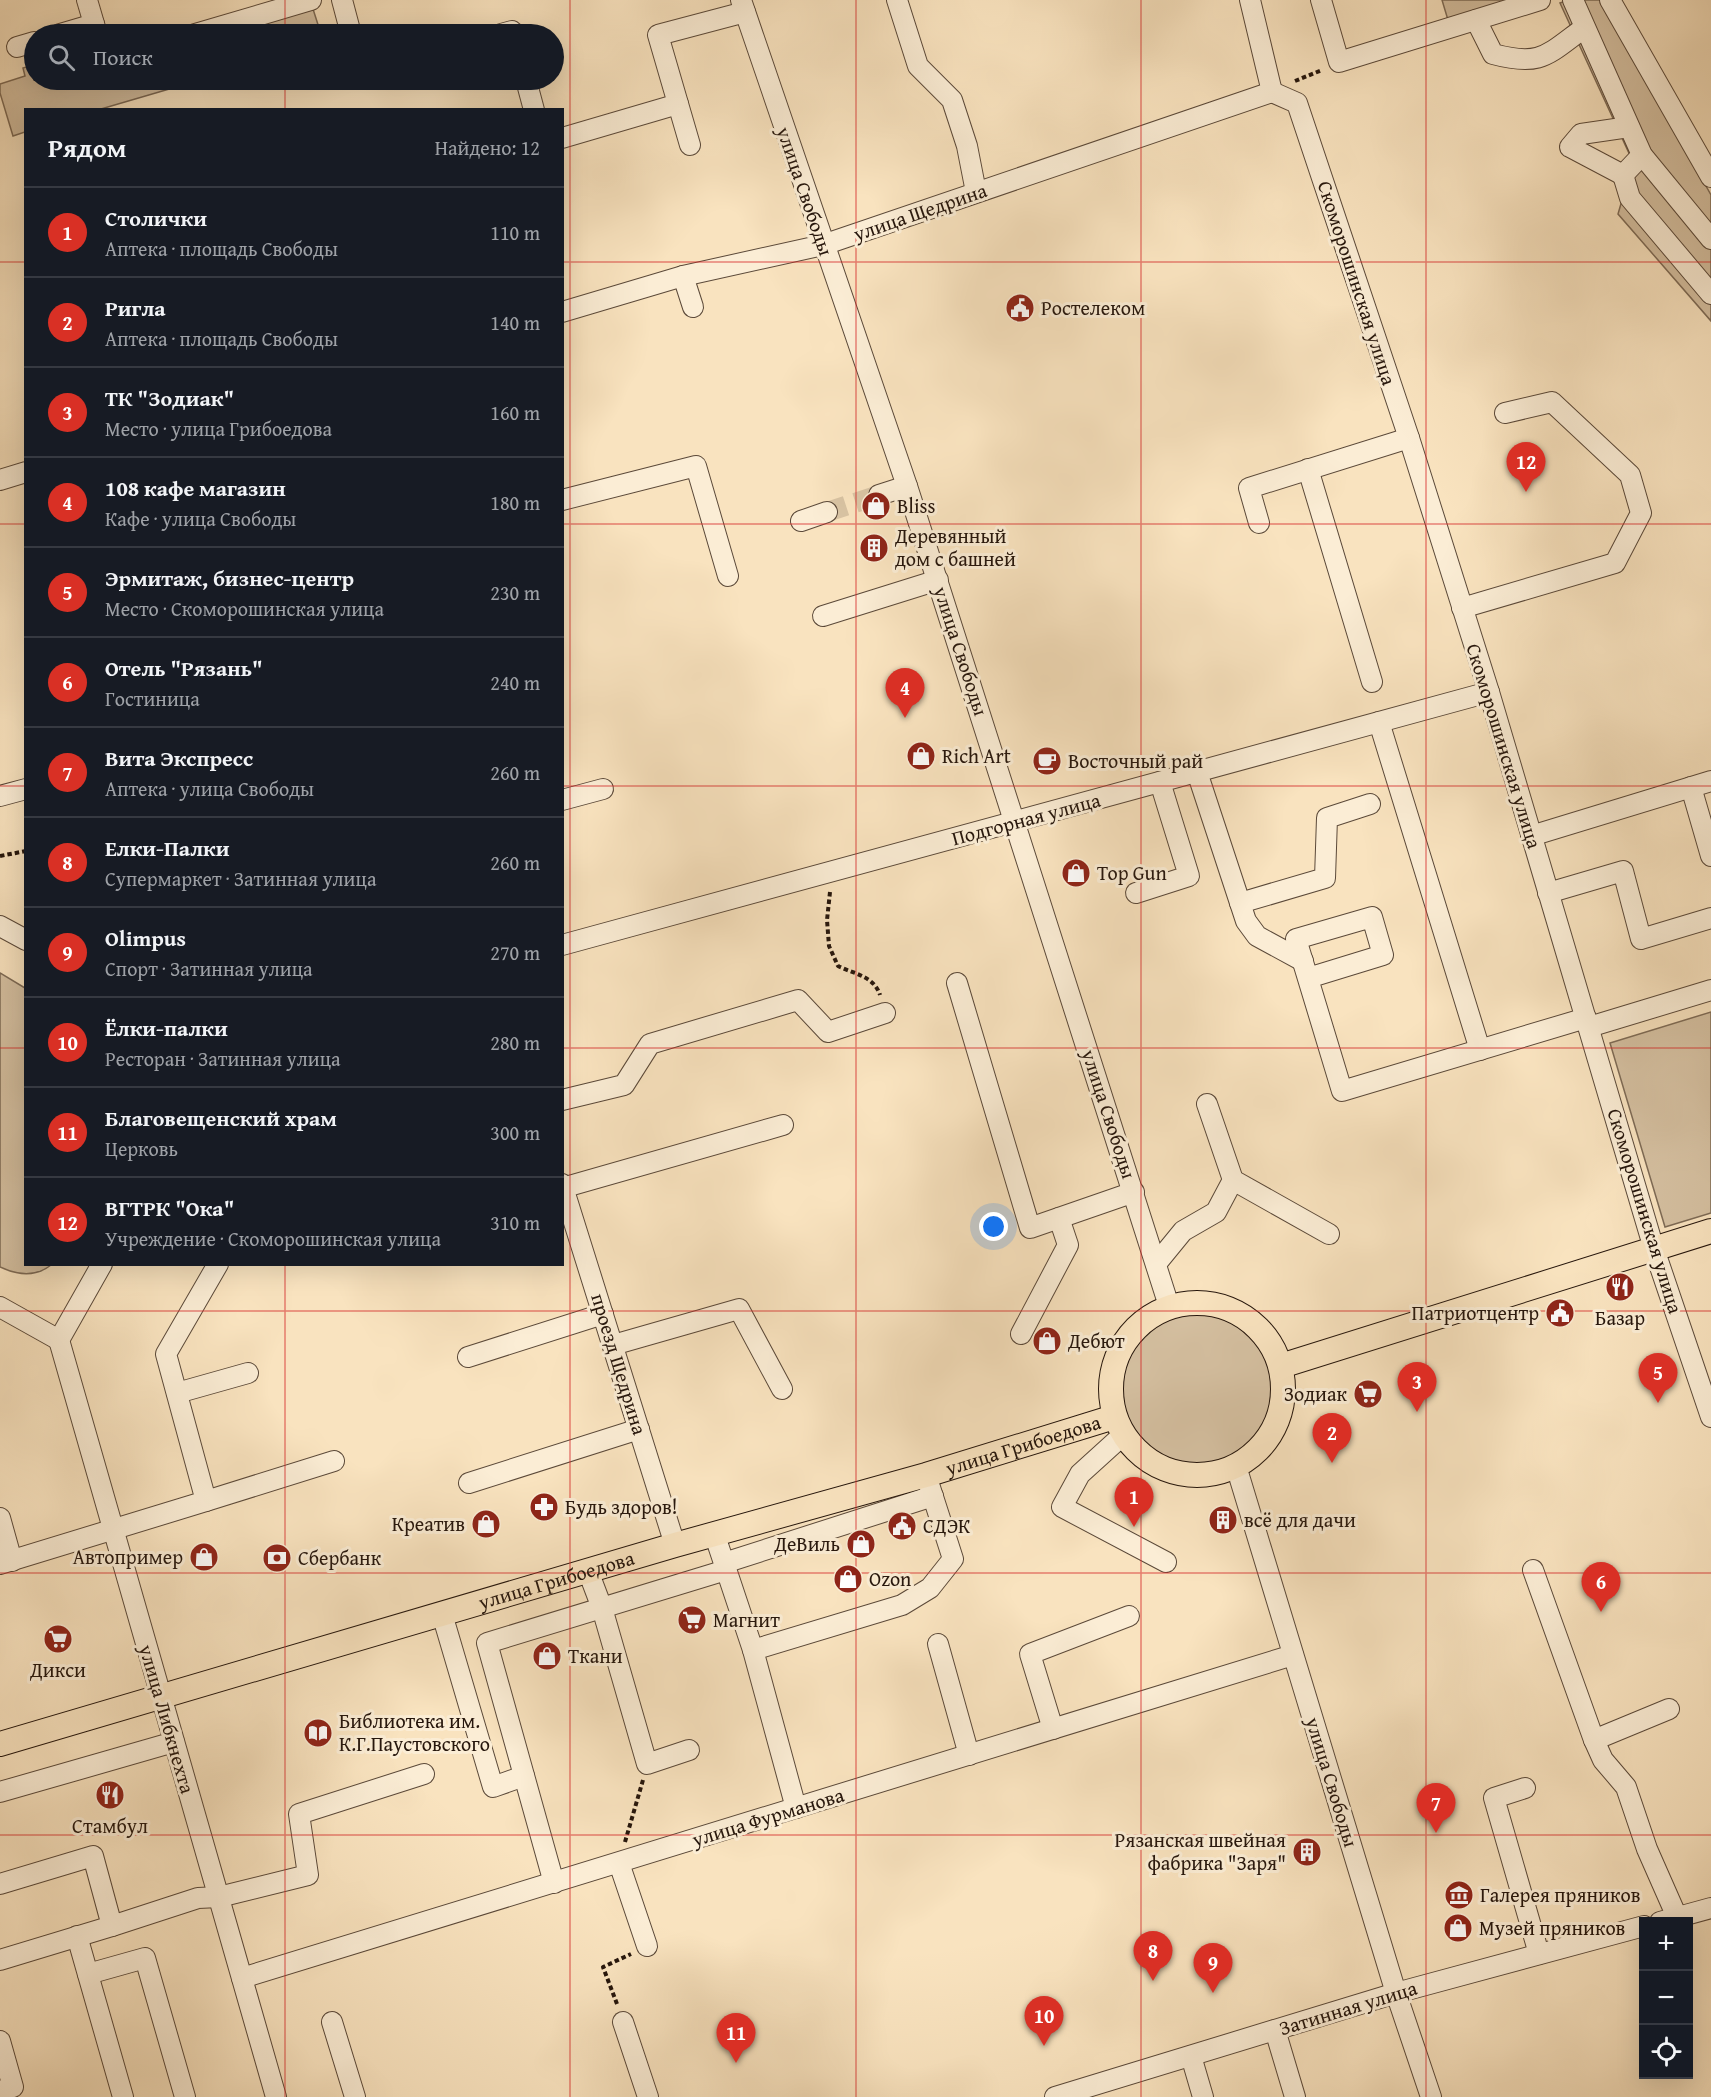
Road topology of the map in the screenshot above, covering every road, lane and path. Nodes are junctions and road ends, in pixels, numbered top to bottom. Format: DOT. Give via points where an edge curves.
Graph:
graph roads {
  1 [pos="87,0"];
  2 [pos="311,0"];
  3 [pos="897,0"];
  4 [pos="1250,0"];
  5 [pos="1321,0"];
  6 [pos="1540,0"];
  7 [pos="1573,0"];
  8 [pos="1610,0"];
  9 [pos="336,1"];
  10 [pos="743,6"];
  11 [pos="1476,20"];
  12 [pos="94,24"];
  13 [pos="229,24"];
  14 [pos="346,24"];
  15 [pos="1584,28"];
  16 [pos="1339,62"];
  17 [pos="529,90"];
  18 [pos="1272,92"];
  19 [pos="678,104"];
  20 [pos="533,108"];
  21 [pos="1629,127"];
  22 [pos="564,137"];
  23 [pos="690,145"];
  24 [pos="1642,155"];
  25 [pos="1623,175"];
  26 [pos="1711,177"];
  27 [pos="976,192"];
  28 [pos="1711,238"];
  29 [pos="823,245"];
  30 [pos="683,276"];
  31 [pos="1711,294"];
  32 [pos="693,307"];
  33 [pos="564,311"];
  34 [pos="1505,413"];
  35 [pos="1409,438"];
  36 [pos="1308,469"];
  37 [pos="24,473"];
  38 [pos="0,480"];
  39 [pos="907,486"];
  40 [pos="879,495"];
  41 [pos="564,499"];
  42 [pos="827,512"];
  43 [pos="801,521"];
  44 [pos="1259,523"];
  45 [pos="728,576"];
  46 [pos="938,580"];
  47 [pos="1462,608"];
  48 [pos="823,616"];
  49 [pos="1372,682"];
  50 [pos="1489,692"];
  51 [pos="1380,722"];
  52 [pos="1197,772"];
  53 [pos="1711,781"];
  54 [pos="1160,782"];
  55 [pos="1691,787"];
  56 [pos="603,789"];
  57 [pos="24,790"];
  58 [pos="0,796"];
  59 [pos="564,799"];
  60 [pos="1370,804"];
  61 [pos="1016,821"];
  62 [pos="1531,836"];
  63 [pos="24,851"];
  64 [pos="0,856"];
  65 [pos="1711,856"];
  66 [pos="829,872"];
  67 [pos="1136,893"];
  68 [pos="1548,893"];
  69 [pos="1240,903"];
  70 [pos="1711,918"];
  71 [pos="0,926"];
  72 [pos="24,939"];
  73 [pos="564,944"];
  74 [pos="957,983"];
  75 [pos="1711,990"];
  76 [pos="885,1013"];
  77 [pos="1588,1022"];
  78 [pos="1480,1050"];
  79 [pos="564,1100"];
  80 [pos="1207,1104"];
  81 [pos="783,1125"];
  82 [pos="1233,1180"];
  83 [pos="564,1186"];
  84 [pos="564,1189"];
  85 [pos="1134,1192"];
  86 [pos="1059,1218"];
  87 [pos="1711,1231"];
  88 [pos="1329,1234"];
  89 [pos="1654,1249"];
  90 [pos="1156,1264"];
  91 [pos="101,1266"];
  92 [pos="217,1266"];
  93 [pos="1169,1306"];
  94 [pos="0,1307"];
  95 [pos="603,1314"];
  96 [pos="1021,1334"];
  97 [pos="59,1340"];
  98 [pos="613,1345"];
  99 [pos="468,1357"];
  100 [pos="1281,1366"];
  101 [pos="248,1373"];
  102 [pos="782,1389"];
  103 [pos="177,1393"];
  104 [pos="1711,1417"];
  105 [pos="1119,1426"];
  106 [pos="639,1429"];
  107 [pos="334,1461"];
  108 [pos="1236,1466"];
  109 [pos="469,1483"];
  110 [pos="930,1485"];
  111 [pos="206,1501"];
  112 [pos="0,1518"];
  113 [pos="114,1531"];
  114 [pos="714,1533"];
  115 [pos="675,1545"];
  116 [pos="6,1562"];
  117 [pos="1166,1562"];
  118 [pos="725,1566"];
  119 [pos="1533,1570"];
  120 [pos="588,1571"];
  121 [pos="602,1608"];
  122 [pos="442,1614"];
  123 [pos="1130,1616"];
  124 [pos="938,1644"];
  125 [pos="753,1650"];
  126 [pos="1293,1655"];
  127 [pos="160,1696"];
  128 [pos="1669,1709"];
  129 [pos="1053,1729"];
  130 [pos="1594,1740"];
  131 [pos="174,1742"];
  132 [pos="0,1744"];
  133 [pos="689,1750"];
  134 [pos="969,1755"];
  135 [pos="647,1764"];
  136 [pos="424,1774"];
  137 [pos="524,1776"];
  138 [pos="1525,1788"];
  139 [pos="0,1792"];
  140 [pos="796,1808"];
  141 [pos="619,1863"];
  142 [pos="554,1882"];
  143 [pos="0,1884"];
  144 [pos="219,1897"];
  145 [pos="1711,1908"];
  146 [pos="1667,1917"];
  147 [pos="1676,1917"];
  148 [pos="112,1926"];
  149 [pos="1639,1927"];
  150 [pos="77,1936"];
  151 [pos="647,1946"];
  152 [pos="1539,1954"];
  153 [pos="0,1960"];
  154 [pos="88,1974"];
  155 [pos="242,1978"];
  156 [pos="1396,1993"];
  157 [pos="332,2022"];
  158 [pos="623,2022"];
  159 [pos="1275,2030"];
  160 [pos="0,2041"];
  161 [pos="1191,2056"];
  162 [pos="0,2091"];
  163 [pos="123,2097"];
  164 [pos="185,2097"];
  165 [pos="276,2097"];
  166 [pos="355,2097"];
  167 [pos="648,2097"];
  168 [pos="1054,2097"];
  169 [pos="1203,2097"];
  170 [pos="1295,2097"];
  171 [pos="1431,2097"];
  1 -- 12 [label="street"];
  2 -- 13 [label="street"];
  3 -- 27 [label="street" via="918,66 952,100"];
  4 -- 18 [label="street"];
  5 -- 16 [label="street"];
  6 -- 11 [label="street"];
  7 -- 15 [label="street"];
  8 -- 26 [label="street"];
  9 -- 14 [label="street"];
  10 -- 19 [label="street" via="658,35"];
  10 -- 29 [label="street, улица Свободы"];
  11 -- 15 [label="street" via="1493,54 1520,62 1546,56"];
  11 -- 16 [label="street"];
  15 -- 21 [label="street"];
  16 -- 18 [label="path"];
  17 -- 20 [label="street"];
  18 -- 27 [label="street, улица Щедрина"];
  18 -- 35 [label="street, Скоморошинская улица" via="1297,103"];
  19 -- 22 [label="street"];
  19 -- 23 [label="street"];
  21 -- 24 [label="street"];
  21 -- 25 [label="street" via="1581,134 1570,147"];
  24 -- 25 [label="street"];
  24 -- 28 [label="street"];
  25 -- 31 [label="street" via="1630,198"];
  27 -- 29 [label="street, улица Щедрина"];
  29 -- 30 [label="street, улица Щедрина"];
  29 -- 39 [label="street, улица Свободы"];
  30 -- 32 [label="street"];
  30 -- 33 [label="street, улица Щедрина"];
  34 -- 47 [label="street" via="1552,402 1630,475 1641,513 1615,563"];
  35 -- 36 [label="street"];
  35 -- 47 [label="street, Скоморошинская улица"];
  36 -- 44 [label="street" via="1249,488"];
  36 -- 49 [label="street"];
  37 -- 38 [label="street"];
  39 -- 40 [label="street"];
  39 -- 46 [label="street, улица Свободы"];
  41 -- 45 [label="street" via="696,466"];
  42 -- 43 [label="street"];
  46 -- 48 [label="street"];
  46 -- 61 [label="street, улица Свободы"];
  47 -- 50 [label="street, Скоморошинская улица"];
  50 -- 51 [label="street, Подгорная улица"];
  50 -- 62 [label="street, Скоморошинская улица"];
  51 -- 52 [label="street, Подгорная улица"];
  51 -- 78 [label="street"];
  52 -- 54 [label="street, Подгорная улица"];
  52 -- 69 [label="street" via="1233,862"];
  53 -- 55 [label="street"];
  54 -- 61 [label="street, Подгорная улица"];
  54 -- 67 [label="street" via="1190,876"];
  55 -- 62 [label="street"];
  55 -- 65 [label="street"];
  56 -- 59 [label="street"];
  57 -- 58 [label="street"];
  60 -- 69 [label="street" via="1328,818 1325,878"];
  61 -- 66 [label="street, Подгорная улица"];
  61 -- 85 [label="street, улица Свободы"];
  62 -- 68 [label="street, Скоморошинская улица"];
  63 -- 64 [label="path"];
  66 -- 73 [label="street, Подгорная улица"];
  66 -- 76 [label="path" via="829,946 838,966 866,977 878,987"];
  68 -- 70 [label="street" via="1623,871 1641,939"];
  68 -- 77 [label="street, Скоморошинская улица"];
  69 -- 78 [label="street" via="1257,936 1305,969 1342,1092"];
  71 -- 72 [label="street"];
  74 -- 86 [label="street" via="1030,1228"];
  75 -- 77 [label="street"];
  76 -- 79 [label="street" via="828,1032 798,1000 650,1044 624,1085"];
  77 -- 78 [label="street"];
  77 -- 89 [label="street, Скоморошинская улица"];
  80 -- 82 [label="street"];
  81 -- 83 [label="street"];
  82 -- 88 [label="street"];
  82 -- 90 [label="street" via="1216,1212 1183,1231"];
  84 -- 95 [label="street, проезд Щедрина"];
  85 -- 86 [label="street"];
  85 -- 90 [label="street, улица Свободы"];
  86 -- 96 [label="street" via="1068,1245"];
  87 -- 89 [label="main road"];
  89 -- 100 [label="main road"];
  89 -- 104 [label="street, Скоморошинская улица"];
  90 -- 93 [label="street, улица Свободы"];
  91 -- 97 [label="street"];
  92 -- 103 [label="street" via="166,1354"];
  93 -- 100 [label="main road" via="1204,1302 1231,1308 1254,1323 1270,1341"];
  93 -- 105 [label="main road" via="1146,1318 1126,1338 1114,1363 1110,1395"];
  94 -- 97 [label="street"];
  95 -- 98 [label="street, проезд Щедрина"];
  95 -- 99 [label="street"];
  97 -- 113 [label="street, улица Либкнехта"];
  98 -- 102 [label="street" via="739,1309"];
  98 -- 106 [label="street, проезд Щедрина"];
  100 -- 108 [label="main road" via="1283,1401 1277,1423 1261,1448"];
  101 -- 103 [label="street"];
  103 -- 111 [label="street"];
  105 -- 108 [label="main road" via="1143,1457 1179,1474 1208,1475"];
  105 -- 110 [label="main road, улица Грибоедова"];
  105 -- 117 [label="street" via="1080,1474 1062,1507"];
  106 -- 109 [label="street"];
  106 -- 115 [label="street, проезд Щедрина"];
  107 -- 111 [label="street"];
  108 -- 126 [label="street, улица Свободы"];
  110 -- 114 [label="main road, улица Грибоедова"];
  110 -- 118 [label="street"];
  110 -- 125 [label="street" via="953,1558 930,1588 902,1605"];
  111 -- 113 [label="street"];
  112 -- 116 [label="street"];
  113 -- 116 [label="street"];
  113 -- 127 [label="street, улица Либкнехта"];
  114 -- 115 [label="main road, улица Грибоедова"];
  114 -- 118 [label="street"];
  115 -- 120 [label="main road, улица Грибоедова"];
  118 -- 121 [label="street"];
  118 -- 125 [label="street"];
  119 -- 130 [label="street"];
  120 -- 121 [label="street"];
  120 -- 122 [label="main road, улица Грибоедова"];
  121 -- 135 [label="street"];
  121 -- 137 [label="street" via="487,1643"];
  122 -- 127 [label="main road, улица Грибоедова"];
  122 -- 137 [label="street" via="493,1787"];
  123 -- 129 [label="street" via="1030,1654"];
  124 -- 134 [label="street"];
  125 -- 140 [label="street"];
  126 -- 129 [label="street, улица Фурманова"];
  126 -- 156 [label="street, улица Свободы"];
  127 -- 131 [label="street, улица Либкнехта"];
  127 -- 132 [label="main road, улица Грибоедова"];
  128 -- 130 [label="street"];
  129 -- 134 [label="street, улица Фурманова"];
  130 -- 146 [label="street" via="1603,1760 1626,1787"];
  131 -- 139 [label="street"];
  131 -- 144 [label="street, улица Либкнехта"];
  133 -- 135 [label="street"];
  134 -- 140 [label="street, улица Фурманова"];
  135 -- 141 [label="path"];
  136 -- 144 [label="street" via="299,1814 308,1875"];
  137 -- 142 [label="street"];
  138 -- 152 [label="street" via="1494,1798"];
  140 -- 141 [label="street, улица Фурманова"];
  141 -- 142 [label="street, улица Фурманова"];
  141 -- 151 [label="street"];
  142 -- 155 [label="street, улица Фурманова"];
  143 -- 148 [label="street" via="93,1856"];
  144 -- 148 [label="street" via="198,1898"];
  144 -- 155 [label="street, улица Либкнехта"];
  145 -- 147 [label="street"];
  148 -- 150 [label="street"];
  149 -- 152 [label="street, Затинная улица"];
  150 -- 153 [label="street"];
  150 -- 154 [label="street"];
  151 -- 158 [label="path" via="603,1967"];
  152 -- 156 [label="street, Затинная улица"];
  154 -- 163 [label="street"];
  154 -- 164 [label="street" via="145,1958"];
  155 -- 165 [label="street, улица Либкнехта"];
  156 -- 159 [label="street, Затинная улица"];
  156 -- 171 [label="street, улица Свободы"];
  157 -- 166 [label="street"];
  158 -- 167 [label="street"];
  159 -- 161 [label="street, Затинная улица"];
  159 -- 170 [label="street"];
  160 -- 162 [label="street" via="13,2087"];
  161 -- 168 [label="street, Затинная улица"];
  161 -- 169 [label="street"];
}
